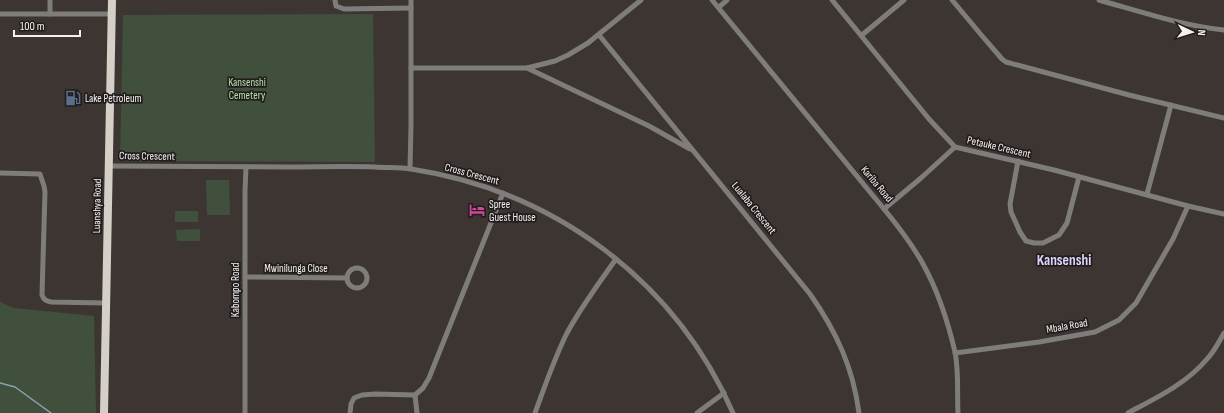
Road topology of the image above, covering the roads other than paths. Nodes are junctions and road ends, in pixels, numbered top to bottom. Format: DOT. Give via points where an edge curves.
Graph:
graph roads {
  1 [pos="50,0"];
  2 [pos="112,0"];
  3 [pos="335,0"];
  4 [pos="411,0"];
  5 [pos="641,0"];
  6 [pos="712,0"];
  7 [pos="727,0"];
  8 [pos="832,0"];
  9 [pos="904,0"];
  10 [pos="952,0"];
  11 [pos="1099,0"];
  12 [pos="719,7"];
  13 [pos="411,8"];
  14 [pos="0,14"];
  15 [pos="50,14"];
  16 [pos="111,14"];
  17 [pos="1224,30"];
  18 [pos="599,35"];
  19 [pos="862,35"];
  20 [pos="411,68"];
  21 [pos="527,68"];
  22 [pos="1171,105"];
  23 [pos="1224,118"];
  24 [pos="675,128"];
  25 [pos="668,136"];
  26 [pos="955,147"];
  27 [pos="694,152"];
  28 [pos="1018,161"];
  29 [pos="109,166"];
  30 [pos="246,167"];
  31 [pos="410,169"];
  32 [pos="0,173"];
  33 [pos="1079,177"];
  34 [pos="503,193"];
  35 [pos="1148,194"];
  36 [pos="1188,206"];
  37 [pos="884,208"];
  38 [pos="1224,214"];
  39 [pos="616,259"];
  40 [pos="244,277"];
  41 [pos="347,278"];
  42 [pos="106,303"];
  43 [pos="1224,333"];
  44 [pos="955,353"];
  45 [pos="724,393"];
  46 [pos="415,395"];
  47 [pos="104,413"];
  48 [pos="245,413"];
  49 [pos="350,413"];
  50 [pos="417,413"];
  51 [pos="535,413"];
  52 [pos="697,413"];
  53 [pos="733,413"];
  54 [pos="859,413"];
  55 [pos="958,413"];
  56 [pos="1128,413"];
  1 -- 15 [label="street"];
  2 -- 16 [label="highway, Luanshya Road"];
  3 -- 13 [label="street" via="336,6 344,9"];
  4 -- 13 [label="street"];
  5 -- 18 [label="street"];
  6 -- 12 [label="street, Kariba Road"];
  7 -- 12 [label="street"];
  8 -- 19 [label="street, Petauke Crescent"];
  9 -- 19 [label="street"];
  10 -- 22 [label="street" via="1006,62"];
  11 -- 17 [label="street" via="1162,18"];
  12 -- 37 [label="street, Kariba Road"];
  13 -- 20 [label="street"];
  14 -- 15 [label="street"];
  15 -- 16 [label="street"];
  16 -- 29 [label="highway, Luanshya Road"];
  18 -- 21 [label="street" via="568,56"];
  18 -- 24 [label="street, Lualaba Crescent"];
  19 -- 26 [label="street, Petauke Crescent" via="929,119"];
  20 -- 21 [label="street"];
  20 -- 31 [label="street"];
  21 -- 25 [label="street"];
  22 -- 23 [label="street"];
  22 -- 35 [label="street"];
  24 -- 25 [label="street"];
  24 -- 27 [label="street, Lualaba Crescent"];
  25 -- 27 [label="street"];
  26 -- 28 [label="street, Petauke Crescent"];
  26 -- 37 [label="street"];
  27 -- 54 [label="street, Lualaba Crescent" via="822,310 848,364"];
  28 -- 33 [label="street, Petauke Crescent"];
  28 -- 33 [label="street" via="1010,204 1011,212 1026,241 1043,242 1059,235 1067,223"];
  29 -- 30 [label="street, Cross Crescent"];
  29 -- 42 [label="highway, Luanshya Road"];
  30 -- 31 [label="street, Cross Crescent"];
  30 -- 40 [label="street, Kabompo Road"];
  31 -- 34 [label="street, Cross Crescent" via="455,178"];
  32 -- 42 [label="street" via="40,174 43,182 43,298 51,302"];
  33 -- 35 [label="street, Petauke Crescent"];
  34 -- 39 [label="street, Cross Crescent" via="570,225"];
  34 -- 46 [label="street" via="429,378"];
  35 -- 36 [label="street, Petauke Crescent"];
  36 -- 38 [label="street, Petauke Crescent"];
  36 -- 44 [label="street, Mbala Road" via="1140,298 1119,320 1095,332"];
  37 -- 44 [label="street, Kariba Road" via="926,269 941,304"];
  39 -- 45 [label="street, Cross Crescent" via="653,293 680,324"];
  39 -- 51 [label="street" via="568,333"];
  40 -- 41 [label="street, Mwinilunga Close"];
  40 -- 48 [label="street, Kabompo Road"];
  42 -- 47 [label="highway, Luanshya Road"];
  43 -- 56 [label="street" via="1208,358 1194,372"];
  44 -- 55 [label="street, Kariba Road"];
  45 -- 52 [label="street"];
  45 -- 53 [label="street, Cross Crescent"];
  46 -- 49 [label="street" via="362,395 354,398 350,404"];
  46 -- 50 [label="street"];
}
